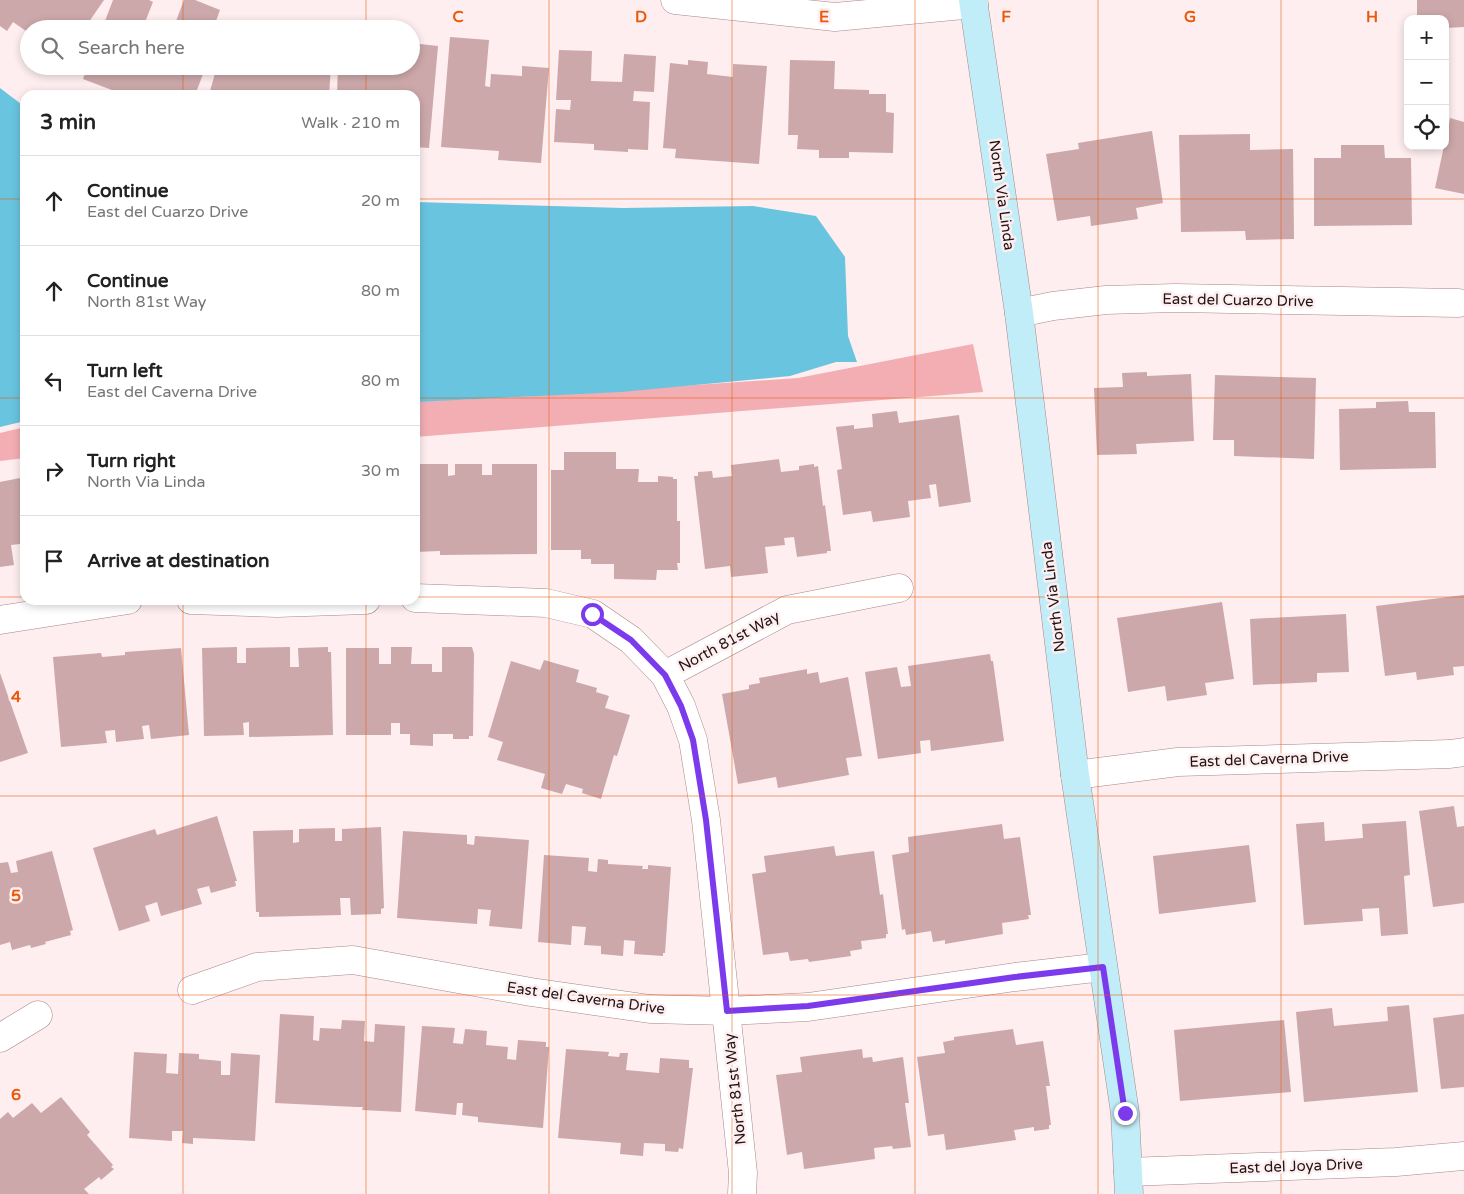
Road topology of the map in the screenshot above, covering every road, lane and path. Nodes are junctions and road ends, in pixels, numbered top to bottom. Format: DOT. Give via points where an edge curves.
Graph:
graph roads {
  1 [pos="675,0"];
  2 [pos="717,2"];
  3 [pos="974,2"];
  4 [pos="1458,303"];
  5 [pos="1019,312"];
  6 [pos="899,588"];
  7 [pos="420,598"];
  8 [pos="96,605"];
  9 [pos="0,620"];
  10 [pos="665,675"];
  11 [pos="1464,752"];
  12 [pos="1075,775"];
  13 [pos="1103,967"];
  14 [pos="192,990"];
  15 [pos="727,1011"];
  16 [pos="38,1015"];
  17 [pos="0,1038"];
  18 [pos="1464,1156"];
  19 [pos="1129,1183"];
  20 [pos="742,1194"];
  1 -- 2 [label="street"];
  2 -- 3 [label="street" via="835,17"];
  3 -- 5 [label="street, North Via Linda"];
  4 -- 5 [label="street, East del Cuarzo Drive" via="1175,298 1106,300"];
  5 -- 12 [label="street, North Via Linda"];
  6 -- 10 [label="street, North 81st Way" via="787,610"];
  7 -- 10 [label="street" via="546,603 592,614 631,640"];
  8 -- 9 [label="street"];
  10 -- 15 [label="street, North 81st Way" via="693,740 706,820"];
  11 -- 12 [label="street, East del Caverna Drive" via="1178,762"];
  12 -- 13 [label="street, North Via Linda"];
  13 -- 15 [label="street, East del Caverna Drive" via="808,1006"];
  13 -- 19 [label="street, North Via Linda" via="1125,1113"];
  14 -- 15 [label="street, East del Caverna Drive" via="257,967 353,960 531,992 650,1009"];
  15 -- 20 [label="street, North 81st Way" via="743,1173"];
  16 -- 17 [label="street"];
  18 -- 19 [label="street, East del Joya Drive"];
}
